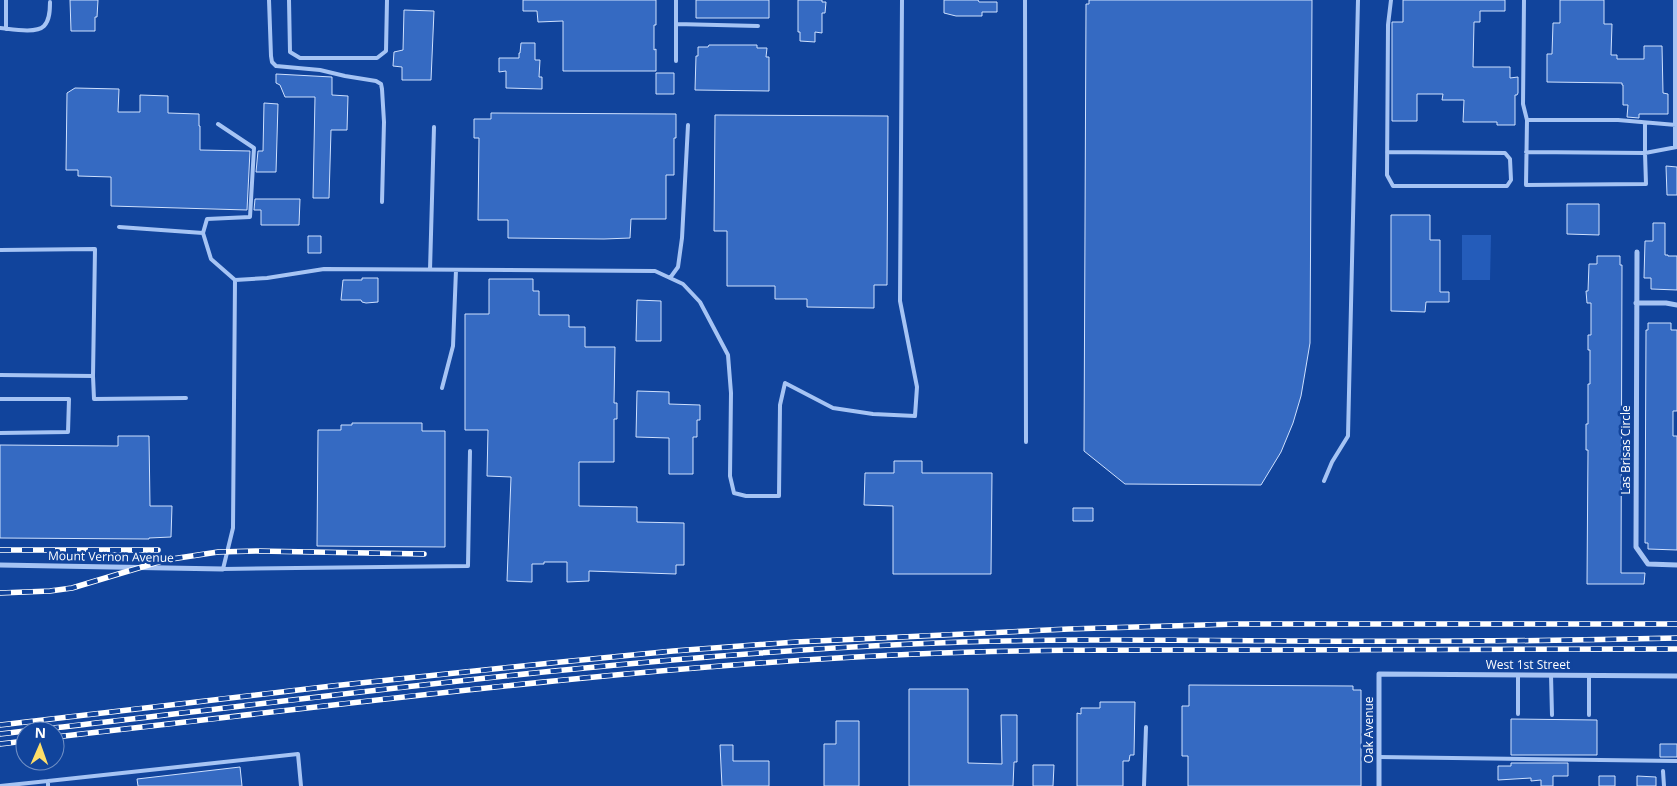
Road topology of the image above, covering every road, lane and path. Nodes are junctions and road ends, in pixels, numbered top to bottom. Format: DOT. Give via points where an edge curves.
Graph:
graph roads {
  1 [pos="6,0"];
  2 [pos="270,0"];
  3 [pos="289,0"];
  4 [pos="387,0"];
  5 [pos="676,0"];
  6 [pos="902,0"];
  7 [pos="1025,0"];
  8 [pos="1358,0"];
  9 [pos="1391,0"];
  10 [pos="1524,0"];
  11 [pos="1676,0"];
  12 [pos="50,2"];
  13 [pos="676,24"];
  14 [pos="758,26"];
  15 [pos="0,28"];
  16 [pos="6,28"];
  17 [pos="1677,33"];
  18 [pos="676,61"];
  19 [pos="1527,120"];
  20 [pos="1645,123"];
  21 [pos="218,124"];
  22 [pos="688,125"];
  23 [pos="1676,125"];
  24 [pos="434,127"];
  25 [pos="1676,147"];
  26 [pos="1387,152"];
  27 [pos="1526,152"];
  28 [pos="1645,152"];
  29 [pos="382,202"];
  30 [pos="119,227"];
  31 [pos="203,233"];
  32 [pos="0,250"];
  33 [pos="1637,252"];
  34 [pos="430,270"];
  35 [pos="456,270"];
  36 [pos="670,278"];
  37 [pos="235,280"];
  38 [pos="1636,303"];
  39 [pos="1677,305"];
  40 [pos="0,375"];
  41 [pos="93,376"];
  42 [pos="442,388"];
  43 [pos="186,398"];
  44 [pos="0,399"];
  45 [pos="0,433"];
  46 [pos="1026,442"];
  47 [pos="470,451"];
  48 [pos="1324,481"];
  49 [pos="0,565"];
  50 [pos="1677,565"];
  51 [pos="223,569"];
  52 [pos="1379,674"];
  53 [pos="1518,675"];
  54 [pos="1551,675"];
  55 [pos="1590,675"];
  56 [pos="1677,676"];
  57 [pos="1518,714"];
  58 [pos="1552,714"];
  59 [pos="1589,715"];
  60 [pos="1146,727"];
  61 [pos="1379,757"];
  62 [pos="1677,761"];
  63 [pos="1663,771"];
  64 [pos="48,780"];
  65 [pos="0,786"];
  66 [pos="48,786"];
  67 [pos="301,786"];
  68 [pos="1144,786"];
  69 [pos="1379,786"];
  70 [pos="1664,786"];
  1 -- 16 [label="lane"];
  2 -- 29 [label="lane" via="271,56 276,66 320,70 381,84 384,122"];
  3 -- 4 [label="lane" via="290,52 300,58 377,58 386,51"];
  5 -- 13 [label="lane"];
  6 -- 36 [label="lane" via="900,301 917,387 915,416 833,408 785,383 780,405 779,496 734,493 730,476 728,355 700,302 683,284"];
  7 -- 46 [label="lane"];
  8 -- 48 [label="lane" via="1348,436"];
  9 -- 26 [label="lane"];
  10 -- 19 [label="lane" via="1523,104"];
  11 -- 17 [label="lane"];
  12 -- 16 [label="lane" via="44,26 35,30"];
  13 -- 14 [label="lane"];
  13 -- 18 [label="lane"];
  15 -- 16 [label="lane"];
  17 -- 23 [label="lane"];
  19 -- 20 [label="lane"];
  19 -- 27 [label="lane"];
  20 -- 23 [label="lane"];
  20 -- 28 [label="lane"];
  21 -- 31 [label="lane" via="254,148 250,217 207,219"];
  22 -- 36 [label="lane" via="682,238 678,267"];
  23 -- 25 [label="lane"];
  24 -- 34 [label="lane"];
  25 -- 28 [label="lane"];
  26 -- 26 [label="lane" via="1387,175 1393,186 1507,186 1511,180 1510,158 1505,153"];
  27 -- 28 [label="lane"];
  27 -- 28 [label="lane" via="1526,185 1646,184"];
  30 -- 31 [label="lane"];
  31 -- 37 [label="lane" via="211,259"];
  32 -- 41 [label="lane" via="96,249"];
  33 -- 38 [label="street, Las Brisas Circle"];
  34 -- 35 [label="lane"];
  34 -- 37 [label="lane" via="324,269"];
  35 -- 36 [label="lane" via="655,272"];
  35 -- 42 [label="lane" via="453,346"];
  37 -- 51 [label="lane" via="233,528"];
  38 -- 39 [label="street"];
  38 -- 50 [label="street, Las Brisas Circle" via="1636,547 1648,564"];
  40 -- 41 [label="lane"];
  41 -- 43 [label="lane" via="94,399"];
  44 -- 45 [label="lane" via="69,399 68,432"];
  47 -- 51 [label="lane" via="468,566"];
  49 -- 51 [label="street, Mount Vernon Avenue"];
  52 -- 53 [label="street, West 1st Street"];
  52 -- 61 [label="street, Oak Avenue"];
  53 -- 54 [label="street, West 1st Street"];
  53 -- 57 [label="lane"];
  54 -- 55 [label="street, West 1st Street"];
  54 -- 58 [label="lane"];
  55 -- 56 [label="street, West 1st Street"];
  55 -- 59 [label="lane"];
  60 -- 68 [label="lane"];
  61 -- 62 [label="lane"];
  61 -- 69 [label="street, Oak Avenue"];
  63 -- 70 [label="lane"];
  64 -- 65 [label="lane"];
  64 -- 66 [label="lane"];
  64 -- 67 [label="lane" via="298,754"];
}
